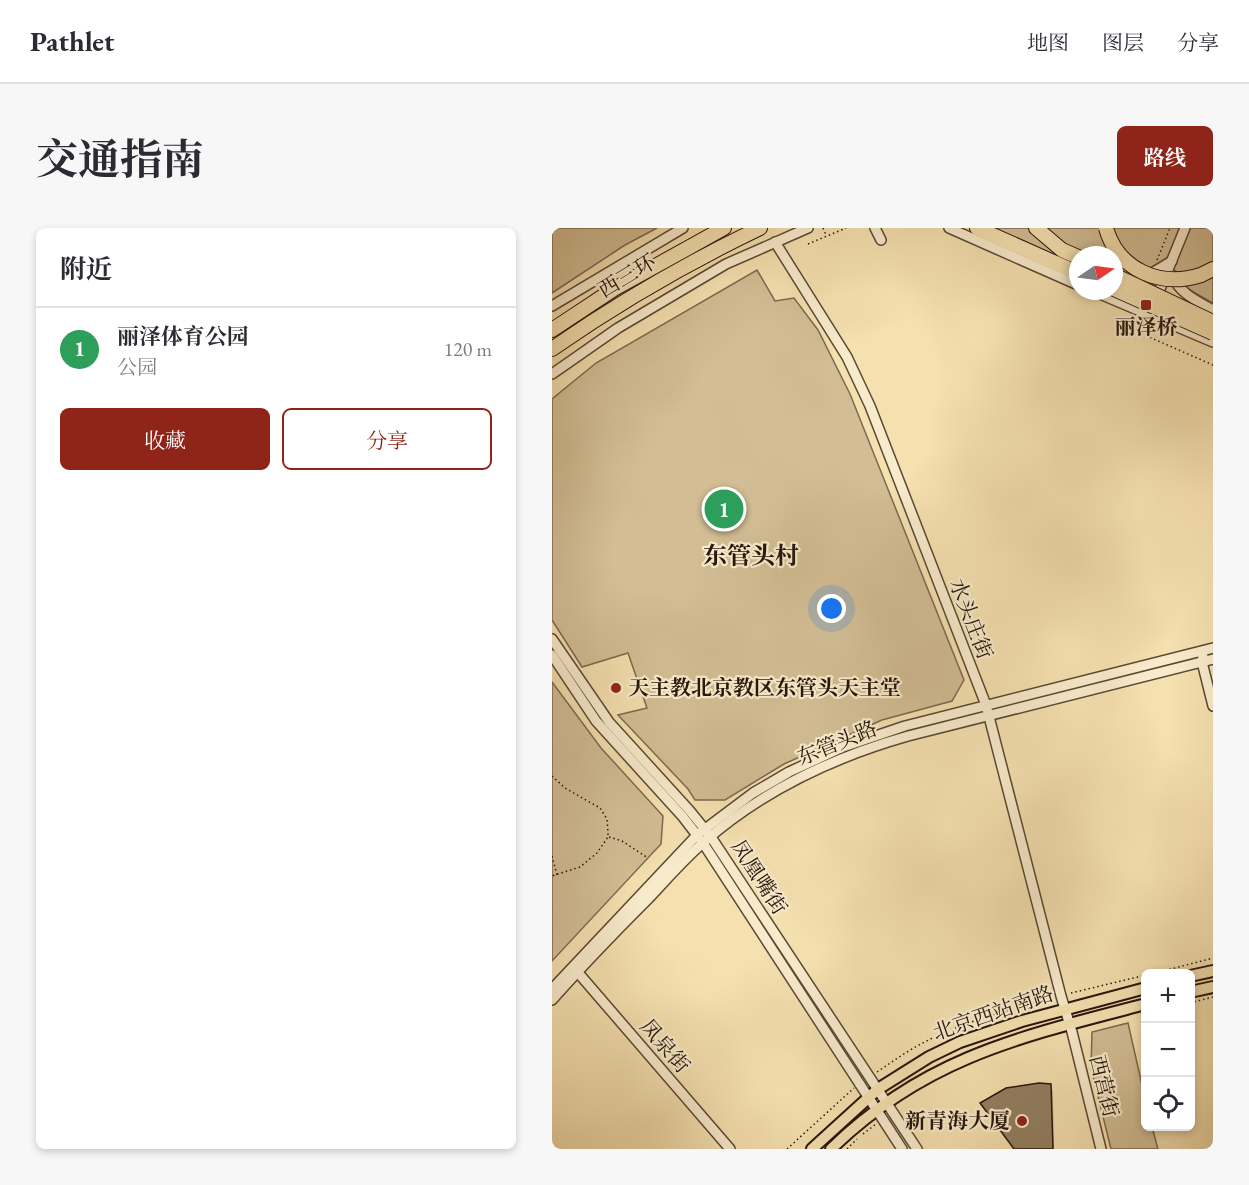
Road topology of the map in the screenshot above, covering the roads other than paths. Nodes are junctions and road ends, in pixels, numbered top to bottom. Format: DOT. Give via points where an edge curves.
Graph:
graph roads {
  1 [pos="683,228"];
  2 [pos="724,228"];
  3 [pos="760,228"];
  4 [pos="808,228"];
  5 [pos="875,228"];
  6 [pos="949,228"];
  7 [pos="977,228"];
  8 [pos="1036,228"];
  9 [pos="1106,228"];
  10 [pos="1185,228"];
  11 [pos="881,240"];
  12 [pos="775,243"];
  13 [pos="1069,253"];
  14 [pos="1171,264"];
  15 [pos="1069,269"];
  16 [pos="1207,272"];
  17 [pos="1123,279"];
  18 [pos="1069,281"];
  19 [pos="1123,293"];
  20 [pos="1113,300"];
  21 [pos="1156,300"];
  22 [pos="552,306"];
  23 [pos="1213,310"];
  24 [pos="1145,314"];
  25 [pos="1213,322"];
  26 [pos="552,330"];
  27 [pos="1213,333"];
  28 [pos="1213,342"];
  29 [pos="552,349"];
  30 [pos="552,374"];
  31 [pos="552,639"];
  32 [pos="1208,649"];
  33 [pos="552,656"];
  34 [pos="1210,661"];
  35 [pos="986,705"];
  36 [pos="1213,706"];
  37 [pos="989,716"];
  38 [pos="704,836"];
  39 [pos="574,969"];
  40 [pos="1213,970"];
  41 [pos="1195,975"];
  42 [pos="1213,987"];
  43 [pos="552,988"];
  44 [pos="1141,989"];
  45 [pos="1195,991"];
  46 [pos="552,1000"];
  47 [pos="1141,1006"];
  48 [pos="1065,1008"];
  49 [pos="1071,1028"];
  50 [pos="878,1089"];
  51 [pos="869,1098"];
  52 [pos="886,1102"];
  53 [pos="880,1114"];
  54 [pos="730,1149"];
  55 [pos="812,1149"];
  56 [pos="831,1149"];
  57 [pos="902,1149"];
  58 [pos="917,1149"];
  59 [pos="1101,1149"];
  1 -- 22 [label="street"];
  2 -- 26 [label="highway, 西三环" via="614,288"];
  3 -- 29 [label="highway, 西三环" via="640,292"];
  4 -- 12 [label="street"];
  5 -- 11 [label="street"];
  6 -- 18 [label="street"];
  7 -- 15 [label="highway"];
  8 -- 13 [label="highway"];
  9 -- 16 [label="highway, bridge" via="1119,254 1142,273 1174,280"];
  10 -- 14 [label="street"];
  12 -- 30 [label="street" via="686,287"];
  12 -- 35 [label="street, 水头庄街" via="854,370"];
  14 -- 21 [label="street"];
  14 -- 21 [label="street" via="1152,273 1144,294"];
  14 -- 23 [label="street" via="1175,283"];
  17 -- 25 [label="highway, bridge"];
  19 -- 27 [label="highway, bridge"];
  20 -- 24 [label="street"];
  21 -- 24 [label="street"];
  24 -- 28 [label="street"];
  31 -- 38 [label="street, 凤凰嘴街" via="609,722"];
  32 -- 34 [label="street"];
  32 -- 35 [label="street, 东管头路"];
  33 -- 38 [label="street, 凤凰嘴街" via="611,739"];
  34 -- 36 [label="street"];
  34 -- 37 [label="street, 东管头路"];
  35 -- 37 [label="street, 水头庄街"];
  35 -- 38 [label="street, 东管头路" via="873,736 810,761 761,788"];
  37 -- 38 [label="street, 东管头路" via="877,745 814,770"];
  37 -- 48 [label="street, 水头庄街"];
  38 -- 39 [label="street, 东管头路"];
  38 -- 50 [label="street, 凤凰嘴街"];
  38 -- 51 [label="street, 凤凰嘴街"];
  39 -- 43 [label="street, 东管头路"];
  39 -- 46 [label="street, 东管头路"];
  39 -- 54 [label="street, 凤泉街"];
  40 -- 41 [label="main road"];
  42 -- 45 [label="main road"];
  44 -- 48 [label="main road, 北京西站南路"];
  47 -- 49 [label="main road, 北京西站南路"];
  48 -- 49 [label="street, 水头庄街"];
  48 -- 50 [label="main road, 北京西站南路" via="960,1042"];
  49 -- 52 [label="main road, 北京西站南路" via="1022,1037 965,1057"];
  49 -- 59 [label="street, 西营街"];
  50 -- 51 [label="main road, 北京西站南路"];
  50 -- 52 [label="street, 凤凰嘴街"];
  51 -- 53 [label="street, 凤凰嘴街"];
  51 -- 55 [label="main road, 北京西站南路"];
  52 -- 53 [label="main road, 北京西站南路"];
  52 -- 58 [label="street, 凤凰嘴街"];
  53 -- 56 [label="main road, 北京西站南路"];
  53 -- 57 [label="street, 凤凰嘴街"];
}
